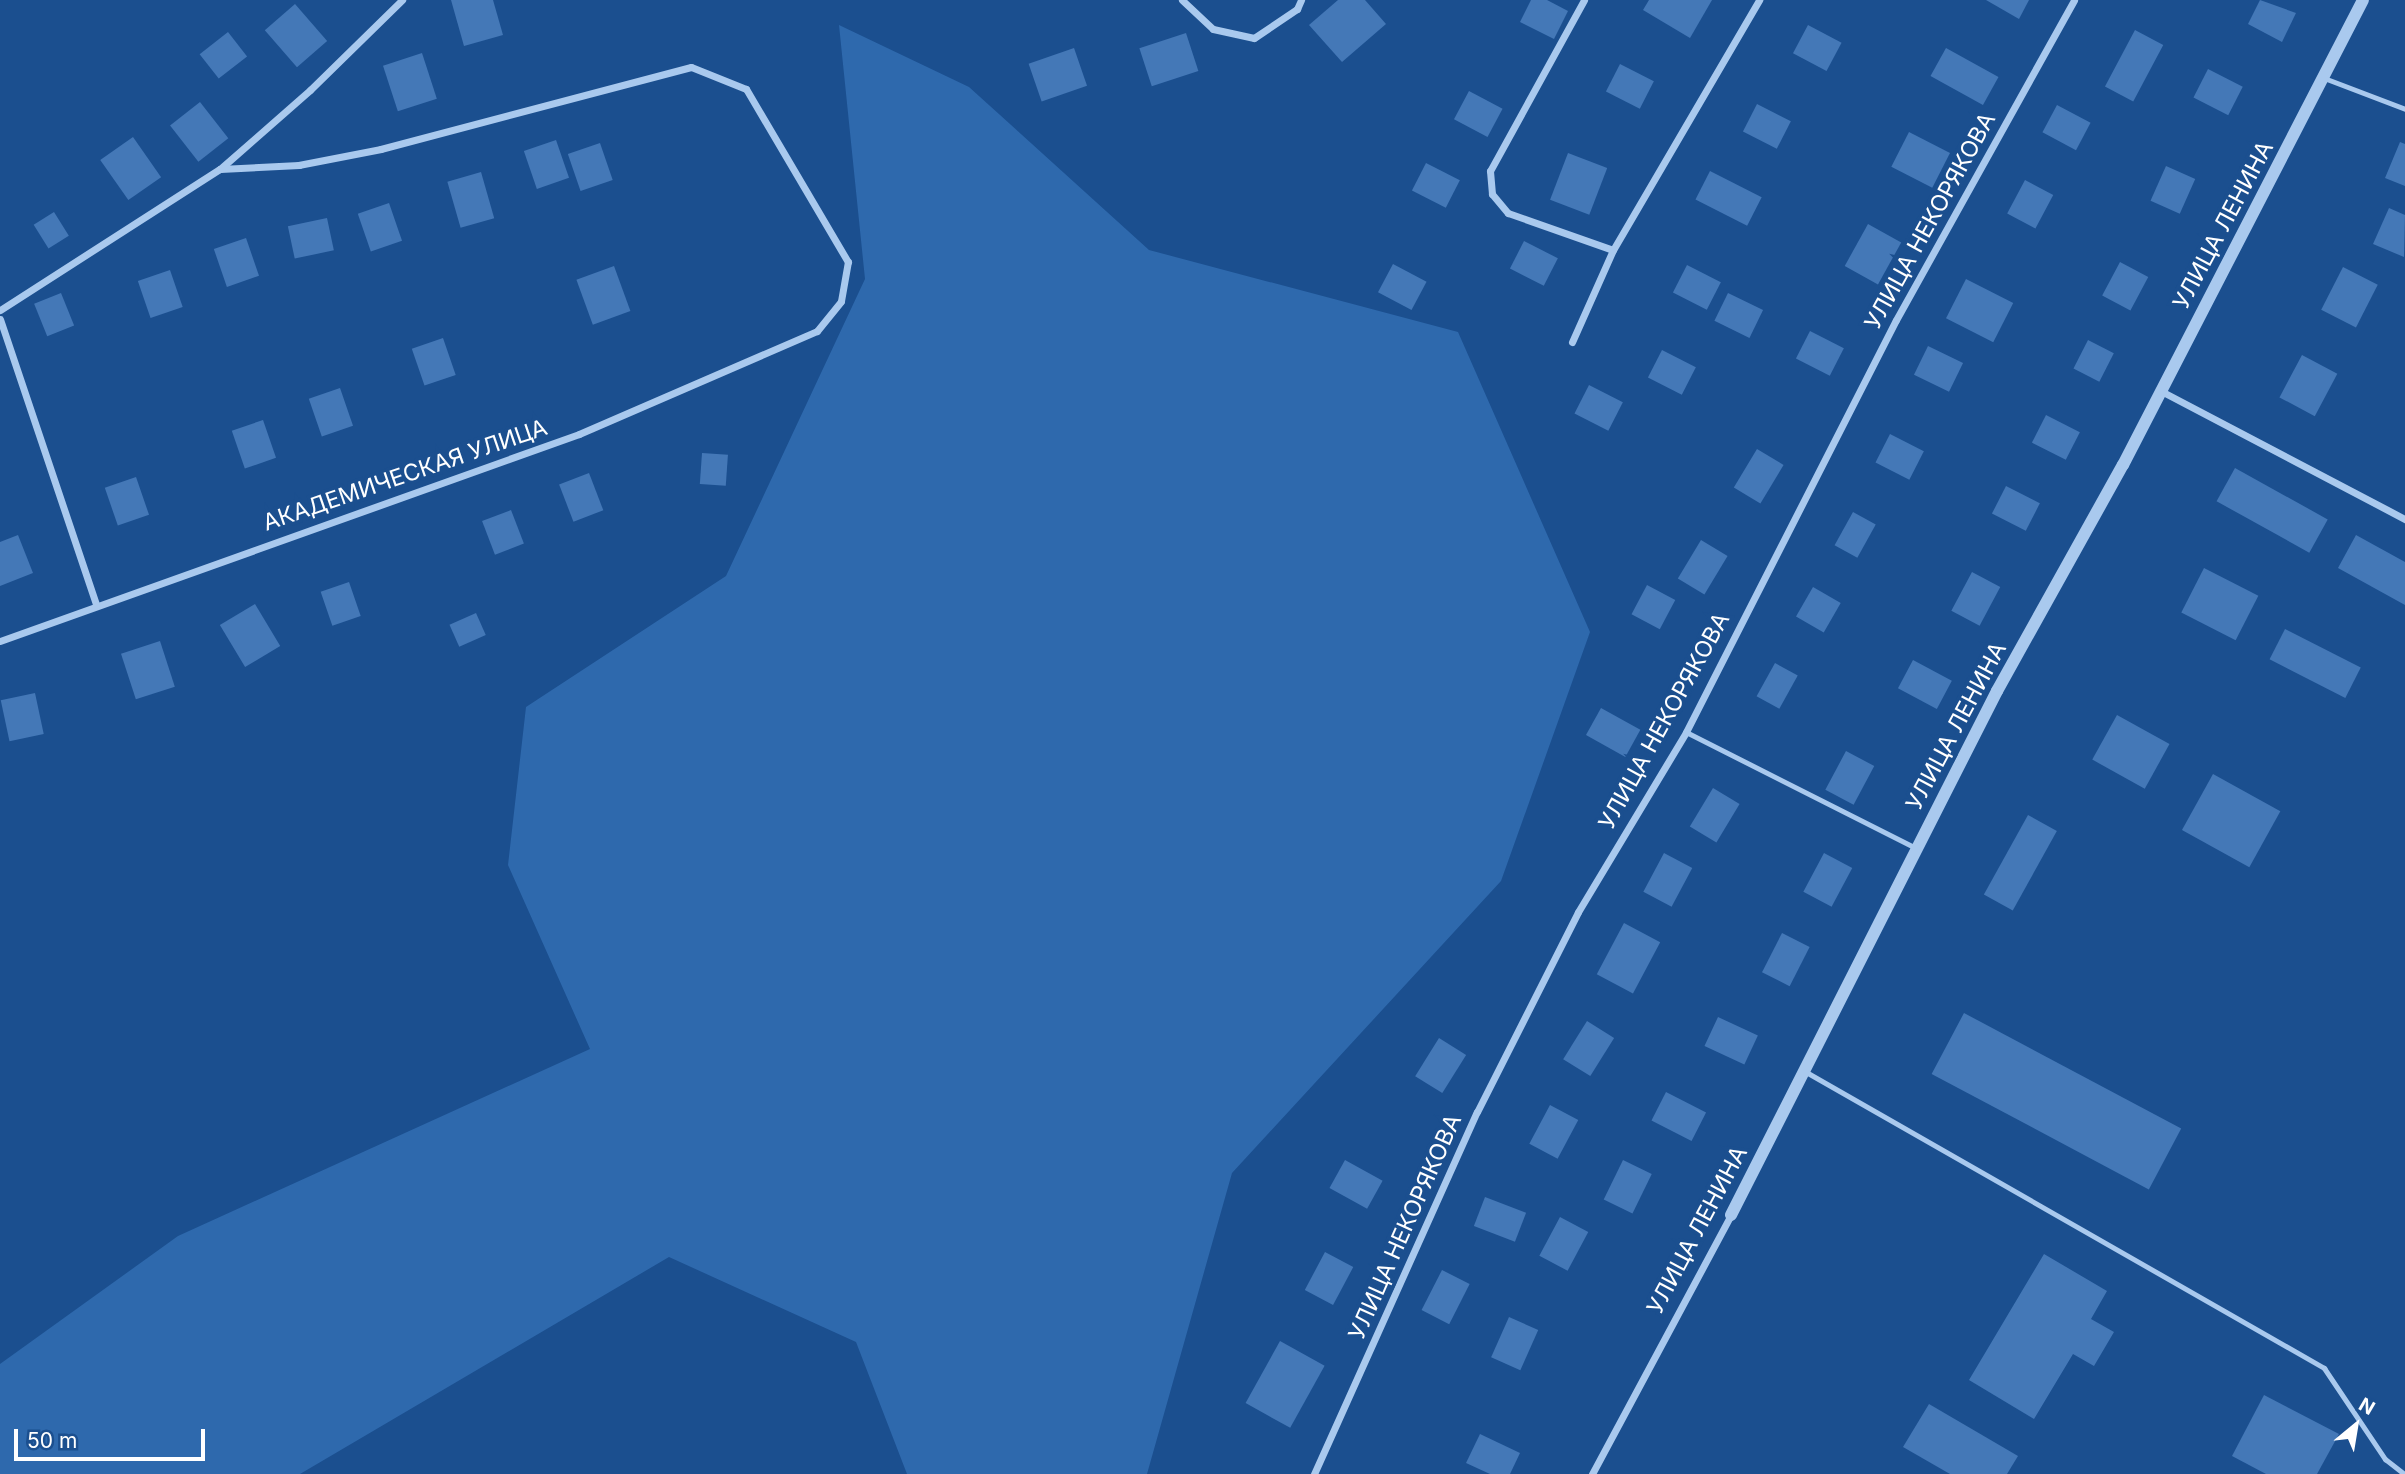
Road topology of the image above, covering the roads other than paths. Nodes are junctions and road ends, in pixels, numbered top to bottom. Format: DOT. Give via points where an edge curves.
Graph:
graph roads {
  1 [pos="402,0"];
  2 [pos="1182,0"];
  3 [pos="1301,0"];
  4 [pos="1584,0"];
  5 [pos="1759,0"];
  6 [pos="2074,0"];
  7 [pos="2363,0"];
  8 [pos="2324,78"];
  9 [pos="2405,109"];
  10 [pos="220,169"];
  11 [pos="1613,250"];
  12 [pos="0,310"];
  13 [pos="0,319"];
  14 [pos="1572,342"];
  15 [pos="2161,391"];
  16 [pos="2405,519"];
  17 [pos="96,605"];
  18 [pos="0,641"];
  19 [pos="1686,732"];
  20 [pos="1916,848"];
  21 [pos="1803,1071"];
  22 [pos="1731,1215"];
  23 [pos="1314,1474"];
  24 [pos="1592,1474"];
  25 [pos="2403,1474"];
  1 -- 10 [label="street"];
  2 -- 3 [label="street" via="1213,29 1254,38 1297,9"];
  4 -- 11 [label="street" via="1490,171 1492,194 1508,213"];
  5 -- 11 [label="street"];
  6 -- 19 [label="street, УЛИЦА НЕКОРЯКОВА" via="1896,320"];
  7 -- 8 [label="street, УЛИЦА ЛЕНИНА"];
  8 -- 9 [label="lane"];
  8 -- 15 [label="street, УЛИЦА ЛЕНИНА"];
  10 -- 12 [label="street"];
  10 -- 17 [label="street, АКАДЕМИЧЕСКАЯ УЛИЦА" via="299,165 381,149 691,67 746,89 848,262 841,301 817,331 579,434"];
  11 -- 14 [label="street"];
  13 -- 17 [label="street"];
  15 -- 16 [label="street"];
  15 -- 20 [label="street, УЛИЦА ЛЕНИНА"];
  17 -- 18 [label="street, АКАДЕМИЧЕСКАЯ УЛИЦА"];
  19 -- 20 [label="lane"];
  19 -- 23 [label="street, УЛИЦА НЕКОРЯКОВА" via="1578,912 1478,1112"];
  20 -- 21 [label="street, УЛИЦА ЛЕНИНА"];
  21 -- 22 [label="street, УЛИЦА ЛЕНИНА"];
  21 -- 25 [label="lane" via="2324,1368 2385,1459"];
  22 -- 24 [label="street, УЛИЦА ЛЕНИНА"];
}
